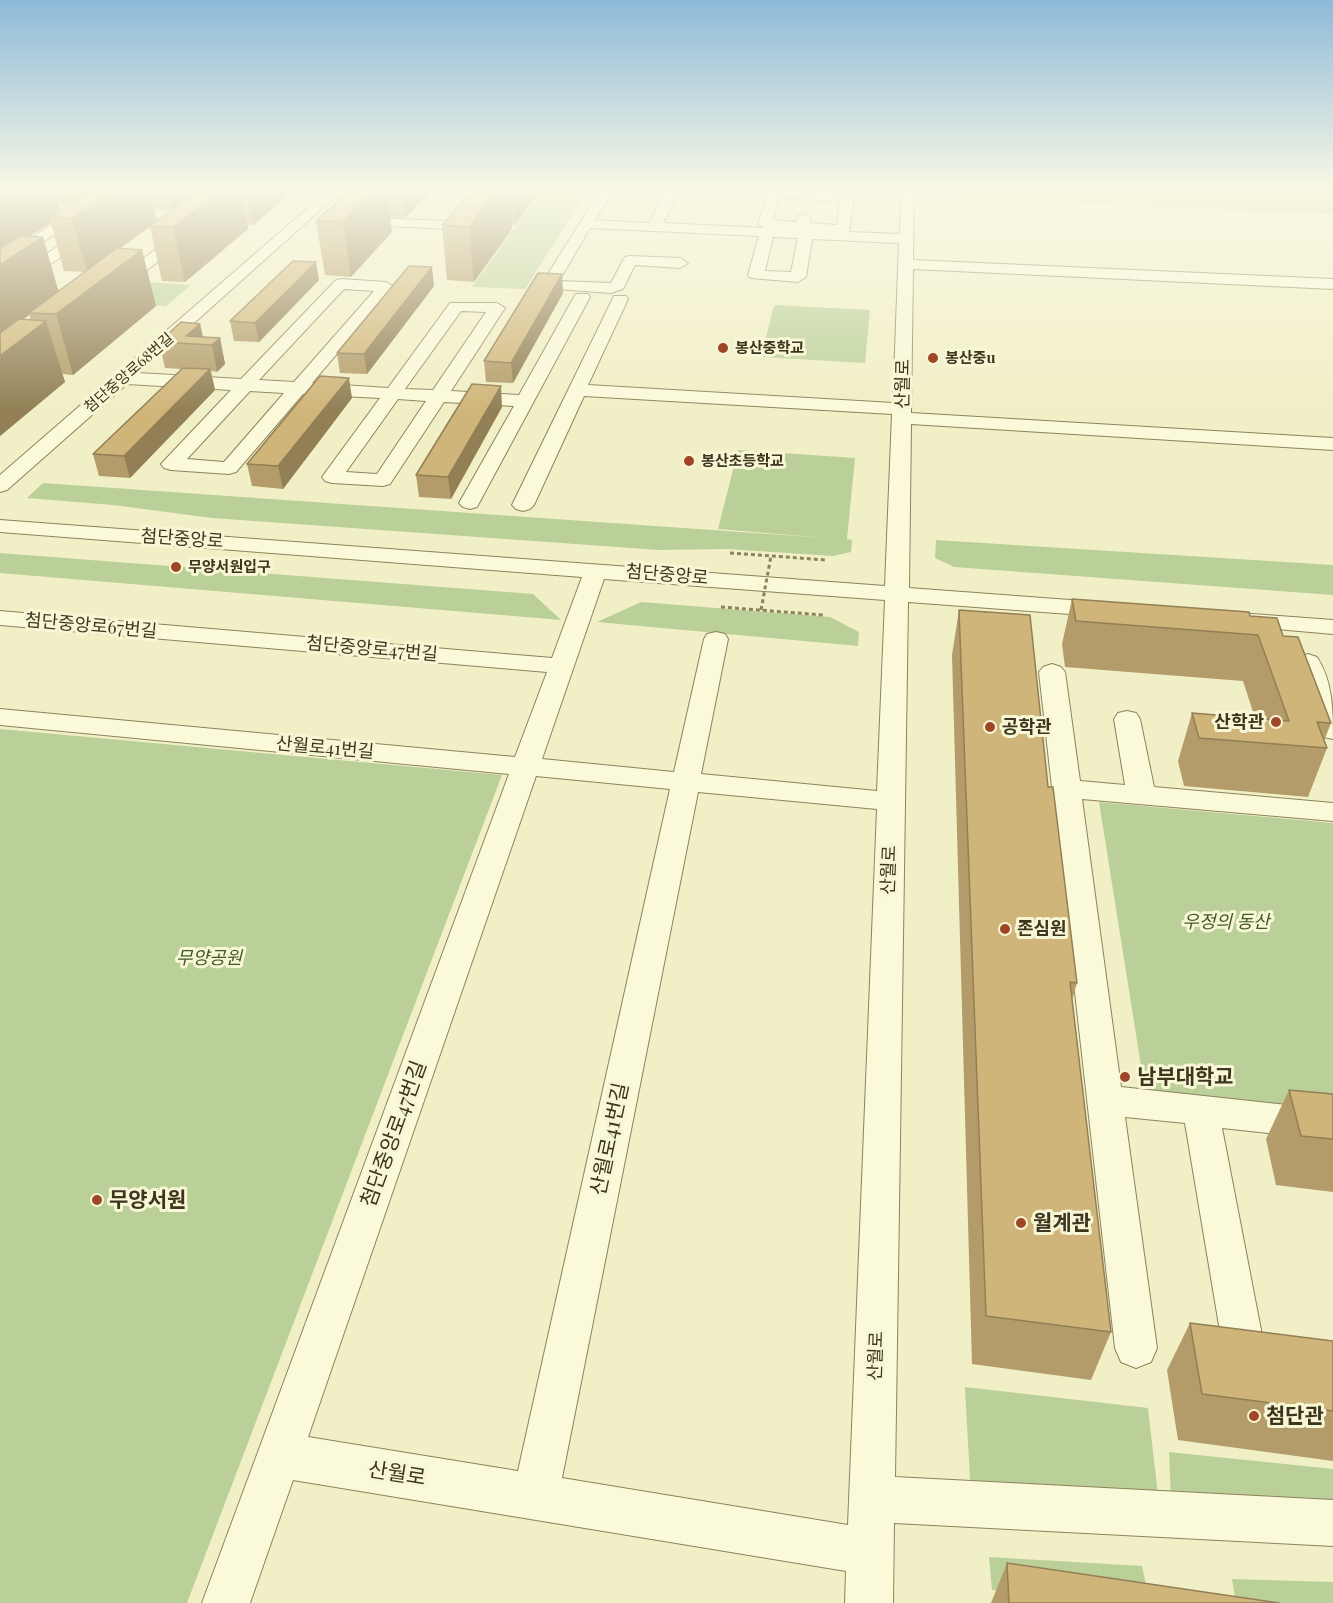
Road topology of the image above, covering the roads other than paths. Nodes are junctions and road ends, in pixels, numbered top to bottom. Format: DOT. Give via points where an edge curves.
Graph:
graph roads {
  1 [pos="43,263"];
  2 [pos="151,263"];
  3 [pos="253,263"];
  4 [pos="562,263"];
  5 [pos="680,263"];
  6 [pos="759,263"];
  7 [pos="800,263"];
  8 [pos="0,264"];
  9 [pos="906,264"];
  10 [pos="1333,284"];
  11 [pos="99,288"];
  12 [pos="582,297"];
  13 [pos="620,299"];
  14 [pos="123,378"];
  15 [pos="246,385"];
  16 [pos="298,388"];
  17 [pos="578,390"];
  18 [pos="392,394"];
  19 [pos="439,396"];
  20 [pos="525,401"];
  21 [pos="902,414"];
  22 [pos="1333,444"];
  23 [pos="0,486"];
  24 [pos="470,502"];
  25 [pos="524,505"];
  26 [pos="0,526"];
  27 [pos="596,570"];
  28 [pos="897,594"];
  29 [pos="1133,612"];
  30 [pos="0,618"];
  31 [pos="1215,618"];
  32 [pos="718,623"];
  33 [pos="1333,627"];
  34 [pos="182,633"];
  35 [pos="1308,662"];
  36 [pos="561,666"];
  37 [pos="1052,672"];
  38 [pos="0,717"];
  39 [pos="1126,719"];
  40 [pos="1326,728"];
  41 [pos="525,767"];
  42 [pos="686,782"];
  43 [pos="1067,789"];
  44 [pos="1141,795"];
  45 [pos="891,801"];
  46 [pos="1333,813"];
  47 [pos="1107,1100"];
  48 [pos="1200,1110"];
  49 [pos="1333,1125"];
  50 [pos="1136,1347"];
  51 [pos="1246,1361"];
  52 [pos="279,1455"];
  53 [pos="535,1497"];
  54 [pos="872,1499"];
  55 [pos="1333,1523"];
  56 [pos="871,1552"];
  57 [pos="226,1603"];
  58 [pos="869,1603"];
  1 -- 8 [label="street" via="37,267"];
  2 -- 11 [label="street" via="117,291"];
  3 -- 14 [label="street, 첨단중앙로68번길"];
  4 -- 5 [label="street" via="549,285 611,288 617,286 623,273 675,276"];
  6 -- 7 [label="street" via="756,275 798,277"];
  9 -- 10 [label="street"];
  9 -- 21 [label="street, 산월로"];
  12 -- 20 [label="street"];
  13 -- 17 [label="street"];
  14 -- 15 [label="street"];
  14 -- 23 [label="street, 첨단중앙로68번길"];
  15 -- 16 [label="street"];
  15 -- 16 [label="street" via="171,464 229,468"];
  15 -- 16 [label="street" via="340,284 386,287"];
  16 -- 18 [label="street"];
  17 -- 21 [label="street"];
  17 -- 25 [label="street"];
  18 -- 19 [label="street"];
  18 -- 19 [label="street" via="332,477 383,480"];
  18 -- 19 [label="street" via="456,306 497,308"];
  19 -- 20 [label="street"];
  20 -- 24 [label="street"];
  21 -- 22 [label="street"];
  21 -- 28 [label="street, 산월로"];
  26 -- 27 [label="street, 첨단중앙로"];
  27 -- 28 [label="street, 첨단중앙로"];
  27 -- 36 [label="street, 첨단중앙로47번길"];
  28 -- 29 [label="street, 첨단중앙로"];
  28 -- 45 [label="street, 산월로"];
  30 -- 34 [label="street, 첨단중앙로67번길"];
  31 -- 33 [label="street"];
  32 -- 42 [label="street, 산월로41번길"];
  34 -- 36 [label="street, 첨단중앙로47번길"];
  35 -- 40 [label="street"];
  36 -- 41 [label="street, 첨단중앙로47번길"];
  37 -- 43 [label="street"];
  38 -- 41 [label="street, 산월로41번길"];
  39 -- 44 [label="street"];
  41 -- 42 [label="street, 산월로41번길"];
  41 -- 52 [label="street, 첨단중앙로47번길"];
  42 -- 45 [label="street, 산월로41번길"];
  42 -- 53 [label="street, 산월로41번길"];
  43 -- 44 [label="street"];
  43 -- 47 [label="street"];
  44 -- 46 [label="street"];
  45 -- 54 [label="street, 산월로"];
  47 -- 48 [label="street"];
  47 -- 50 [label="street"];
  48 -- 49 [label="street"];
  48 -- 51 [label="street"];
  52 -- 53 [label="street, 산월로"];
  52 -- 57 [label="street, 첨단중앙로47번길"];
  53 -- 56 [label="street, 산월로"];
  54 -- 55 [label="street"];
  54 -- 56 [label="street, 산월로"];
  56 -- 58 [label="street, 산월로"];
}
